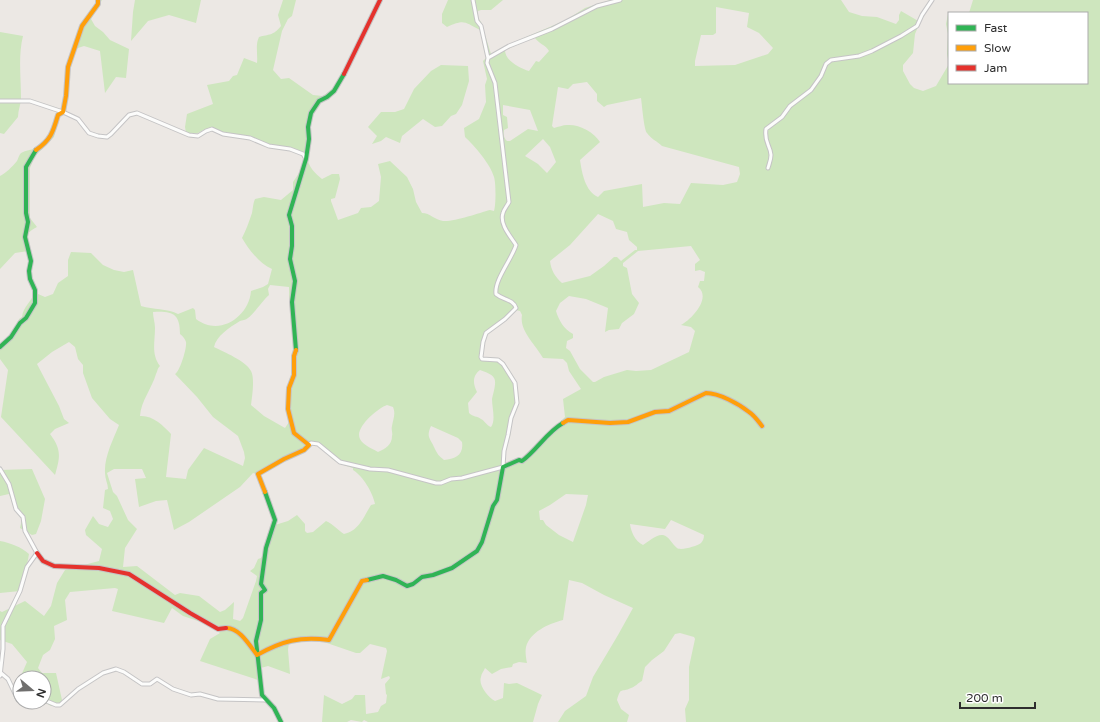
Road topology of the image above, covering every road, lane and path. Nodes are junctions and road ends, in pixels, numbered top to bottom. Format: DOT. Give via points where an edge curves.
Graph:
graph roads {
  1 [pos="98,0"];
  2 [pos="380,0"];
  3 [pos="472,0"];
  4 [pos="615,0"];
  5 [pos="620,0"];
  6 [pos="932,0"];
  7 [pos="488,58"];
  8 [pos="0,101"];
  9 [pos="63,112"];
  10 [pos="306,159"];
  11 [pos="768,168"];
  12 [pos="0,346"];
  13 [pos="762,426"];
  14 [pos="309,445"];
  15 [pos="503,467"];
  16 [pos="0,468"];
  17 [pos="37,553"];
  18 [pos="257,656"];
  19 [pos="0,674"];
  20 [pos="12,687"];
  21 [pos="268,700"];
  22 [pos="52,703"];
  23 [pos="282,722"];
  1 -- 9 [label="street" via="98,4 82,26 68,67"];
  2 -- 10 [label="street" via="344,75 334,91 319,101 311,113"];
  3 -- 7 [label="street"];
  4 -- 5 [label="street"];
  4 -- 7 [label="street" via="509,46"];
  6 -- 11 [label="street" via="917,26 901,36 872,52 831,60 826,64 821,76 810,90 766,129 765,139 771,157"];
  7 -- 15 [label="street" via="487,63 495,83 509,202 502,218 516,245 495,290 496,294 516,308 486,332 481,357 482,360 498,360 515,383 517,403 511,418"];
  8 -- 9 [label="street" via="30,101"];
  9 -- 10 [label="street" via="78,119 90,133 98,136 107,137 130,115 137,113 189,135 198,136 212,129 223,134 250,138 269,146 290,149 303,154"];
  9 -- 12 [label="street" via="58,115 52,135 36,150 26,166 28,222 25,237 31,261 29,270 35,290 35,303 11,337"];
  10 -- 14 [label="street" via="289,215 292,226 290,258 295,282 292,302 296,352 288,409 294,433"];
  13 -- 15 [label="street" via="750,412 721,396 706,393 669,411 651,413 628,422 568,420 556,427 530,456"];
  14 -- 15 [label="street" via="318,444 340,462 388,470 440,483"];
  14 -- 18 [label="street" via="258,474 275,520 262,572 261,584 265,590 261,593 262,620 256,641"];
  15 -- 18 [label="street" via="497,500 477,551 452,568 422,577 408,586 383,576 362,581 329,640 292,640"];
  16 -- 17 [label="street"];
  17 -- 18 [label="street" via="43,561 54,566 99,568 129,574 218,629 230,628 242,636"];
  17 -- 19 [label="street" via="27,567 20,591 3,626"];
  18 -- 21 [label="street" via="262,695"];
  19 -- 20 [label="street" via="8,679"];
  21 -- 22 [label="street" via="218,700 200,694 191,695 173,689 157,679 150,684 142,684 116,669 103,673 78,689 60,705"];
  21 -- 23 [label="street"];
}
